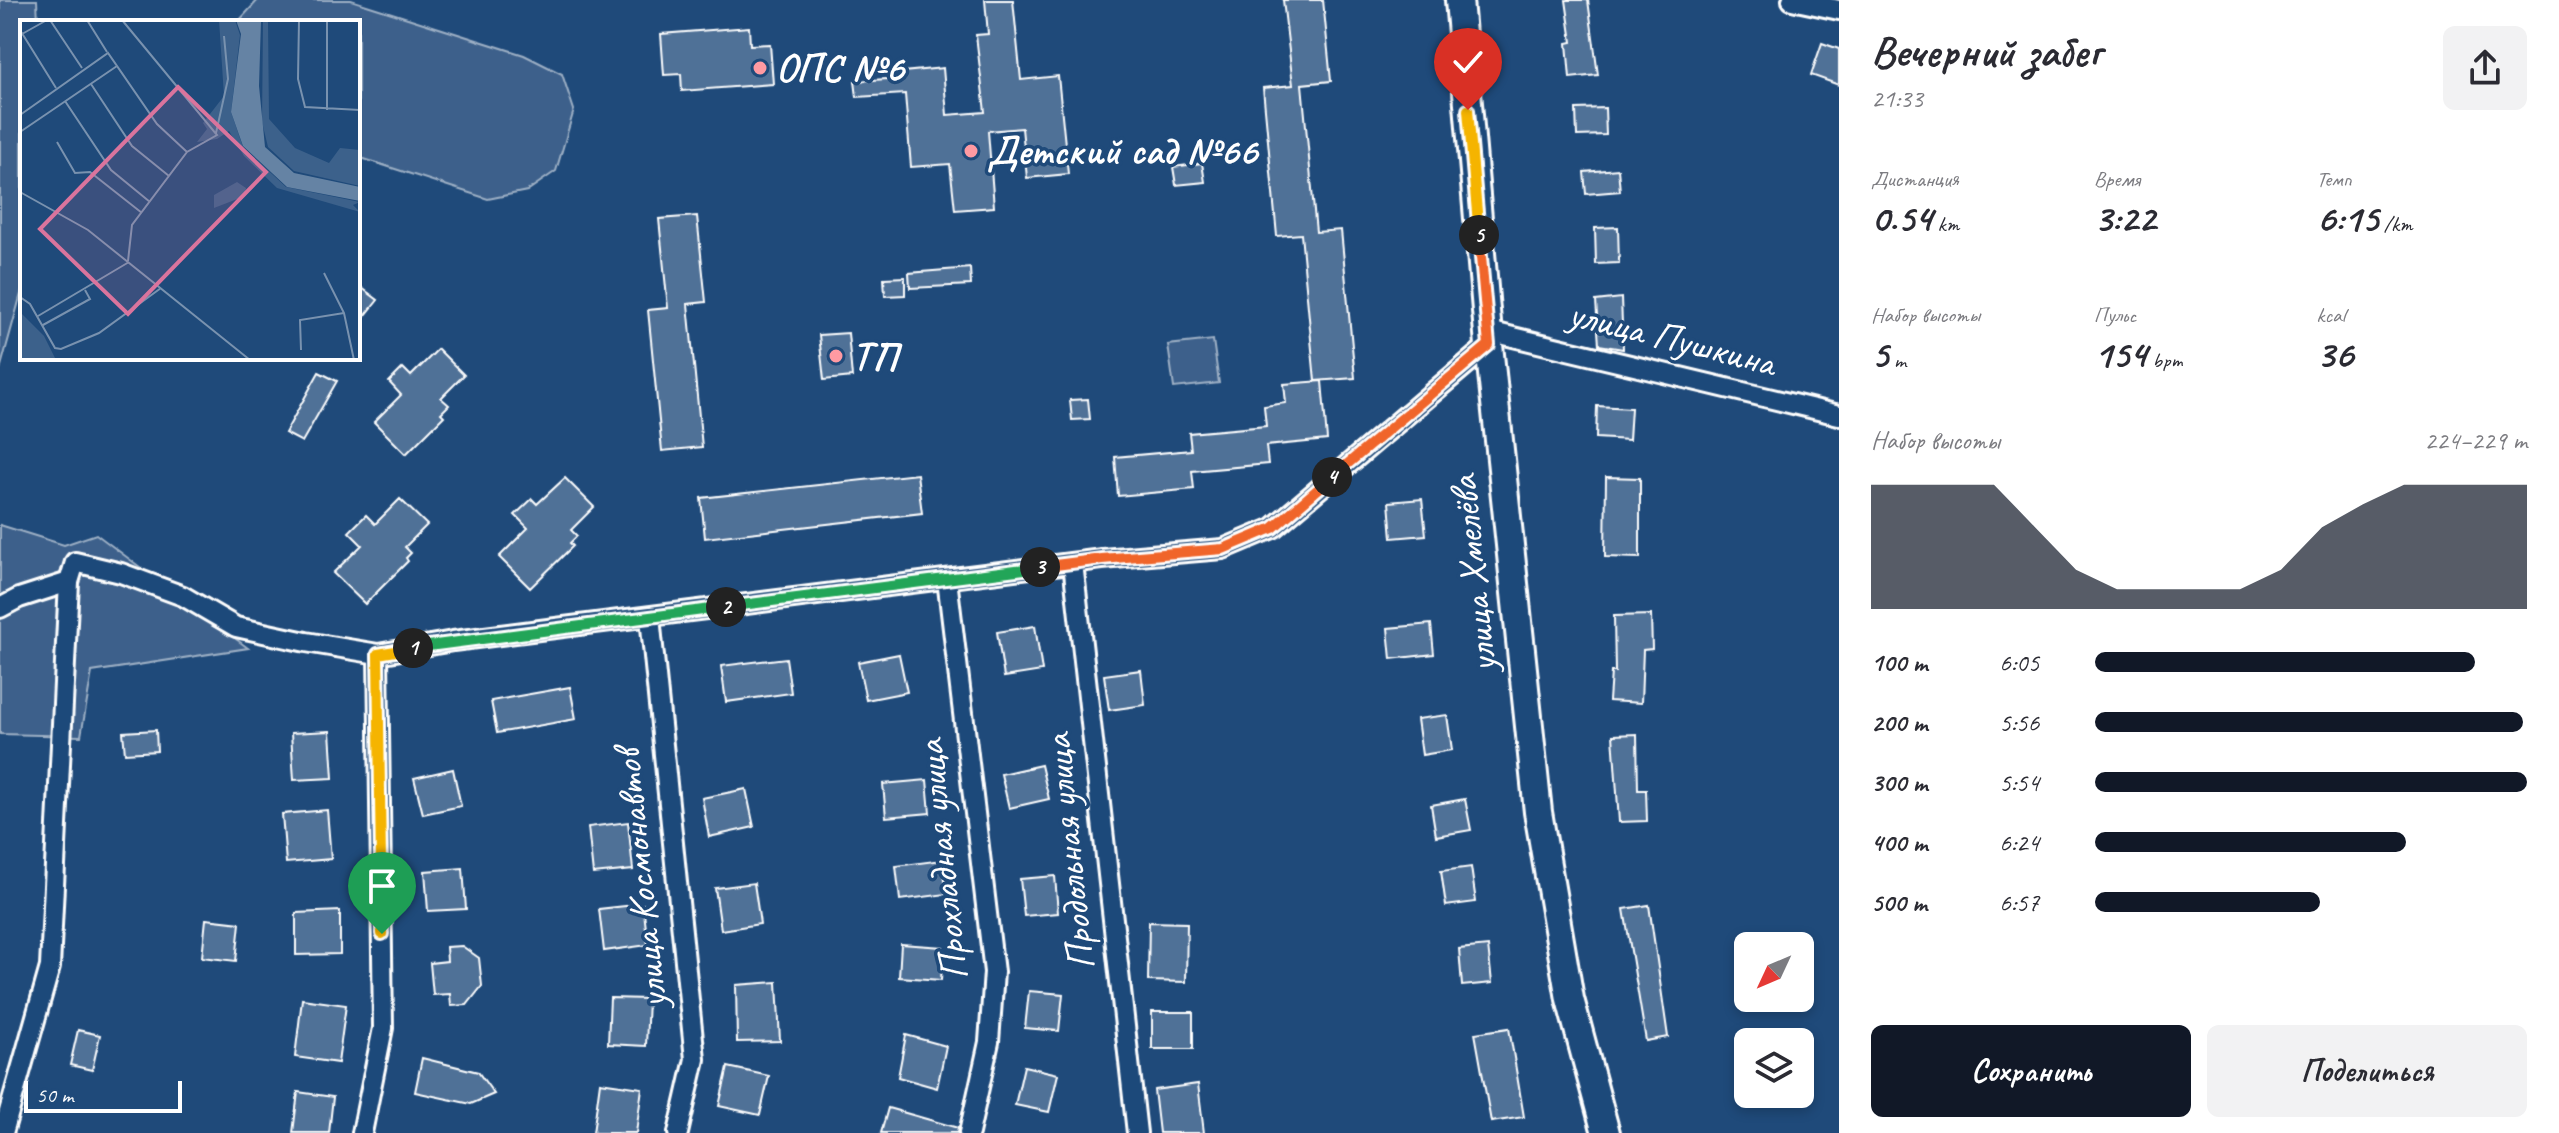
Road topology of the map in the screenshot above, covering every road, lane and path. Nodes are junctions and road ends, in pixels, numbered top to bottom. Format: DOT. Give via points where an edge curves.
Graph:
graph roads {
  1 [pos="1459,0"];
  2 [pos="1792,0"];
  3 [pos="1839,10"];
  4 [pos="1488,338"];
  5 [pos="1839,415"];
  6 [pos="1073,563"];
  7 [pos="947,579"];
  8 [pos="69,582"];
  9 [pos="0,608"];
  10 [pos="650,617"];
  11 [pos="378,654"];
  12 [pos="3,1133"];
  13 [pos="362,1133"];
  14 [pos="678,1133"];
  15 [pos="969,1133"];
  16 [pos="1137,1133"];
  17 [pos="1606,1133"];
  1 -- 4 [label="main road, улица Хмелёва"];
  2 -- 3 [label="street"];
  4 -- 5 [label="street, улица Пушкина"];
  4 -- 6 [label="street" via="1273,528 1223,549"];
  4 -- 17 [label="main road, улица Хмелёва" via="1538,812 1570,999"];
  6 -- 7 [label="street"];
  6 -- 16 [label="street, Продольная улица"];
  7 -- 10 [label="street"];
  7 -- 15 [label="street, Прохладная улица" via="994,972 989,1042"];
  8 -- 9 [label="street"];
  8 -- 11 [label="street" via="75,562 183,596 236,627"];
  8 -- 12 [label="street" via="50,967"];
  10 -- 11 [label="street"];
  10 -- 14 [label="street, улица Космонавтов" via="695,1059"];
  11 -- 13 [label="street" via="383,1028"];
}
